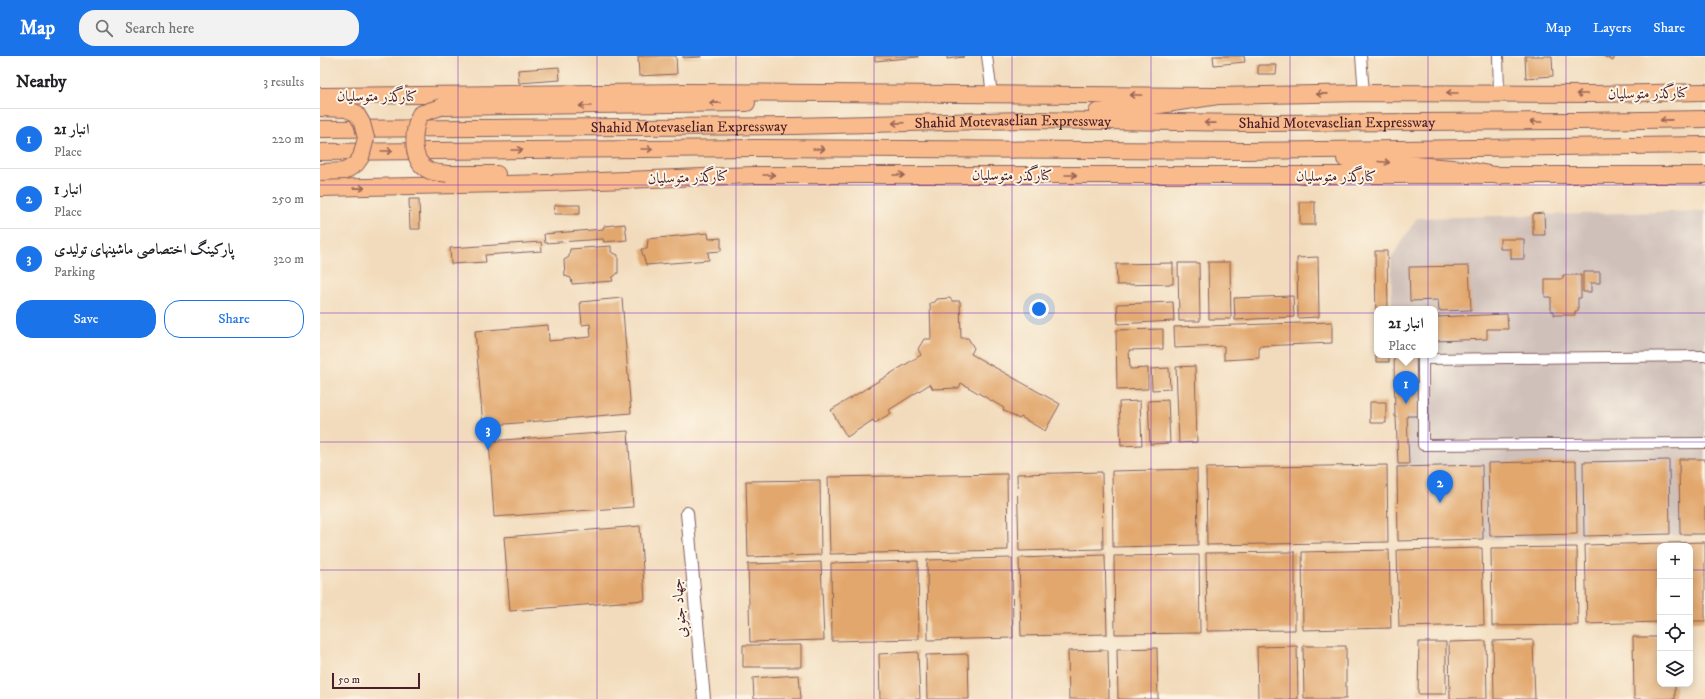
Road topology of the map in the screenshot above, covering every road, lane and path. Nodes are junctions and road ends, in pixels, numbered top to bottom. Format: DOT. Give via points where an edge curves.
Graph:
graph roads {
  1 [pos="987,56"];
  2 [pos="1361,56"];
  3 [pos="1498,56"];
  4 [pos="1705,92"];
  5 [pos="880,93"];
  6 [pos="1364,93"];
  7 [pos="1500,93"];
  8 [pos="992,94"];
  9 [pos="320,96"];
  10 [pos="1218,96"];
  11 [pos="320,108"];
  12 [pos="1705,119"];
  13 [pos="1027,120"];
  14 [pos="320,130"];
  15 [pos="1705,145"];
  16 [pos="1248,151"];
  17 [pos="320,152"];
  18 [pos="320,172"];
  19 [pos="738,175"];
  20 [pos="1705,175"];
  21 [pos="1499,176"];
  22 [pos="320,188"];
  23 [pos="1705,356"];
  24 [pos="1423,358"];
  25 [pos="1438,358"];
  26 [pos="1705,443"];
  27 [pos="687,513"];
  28 [pos="704,699"];
  1 -- 8 [label="street"];
  2 -- 6 [label="street"];
  3 -- 7 [label="street"];
  4 -- 7 [label="main road, کنارگذر متوسلیان, one-way"];
  5 -- 8 [label="main road, کنارگذر متوسلیان"];
  5 -- 9 [label="main road, کنارگذر متوسلیان" via="689,92"];
  5 -- 19 [label="main road, one-way, bridge" via="817,101 441,107 420,114 416,123 414,138 421,165 430,171 448,174 644,172"];
  7 -- 6 [label="main road, کنارگذر متوسلیان, one-way"];
  6 -- 10 [label="main road, کنارگذر متوسلیان, one-way"];
  10 -- 8 [label="main road, کنارگذر متوسلیان, one-way"];
  10 -- 13 [label="main road"];
  11 -- 18 [label="main road, bridge" via="356,112 366,138 361,157 356,164 345,171"];
  12 -- 13 [label="main road, Shahid Motevaselian Expressway, one-way" via="1258,123"];
  13 -- 14 [label="main road, Shahid Motevaselian Expressway, one-way" via="794,126"];
  15 -- 16 [label="main road, Shahid Motevaselian Expressway"];
  17 -- 16 [label="main road, Shahid Motevaselian Expressway, one-way" via="756,148"];
  16 -- 21 [label="main road, one-way" via="1463,169"];
  19 -- 21 [label="main road, کنارگذر متوسلیان, one-way"];
  22 -- 19 [label="main road, کنارگذر متوسلیان, one-way" via="517,184"];
  20 -- 21 [label="main road, کنارگذر متوسلیان"];
  23 -- 25 [label="street"];
  24 -- 26 [label="street" via="1423,445"];
  27 -- 28 [label="street, جهاد جنوبی"];
}
